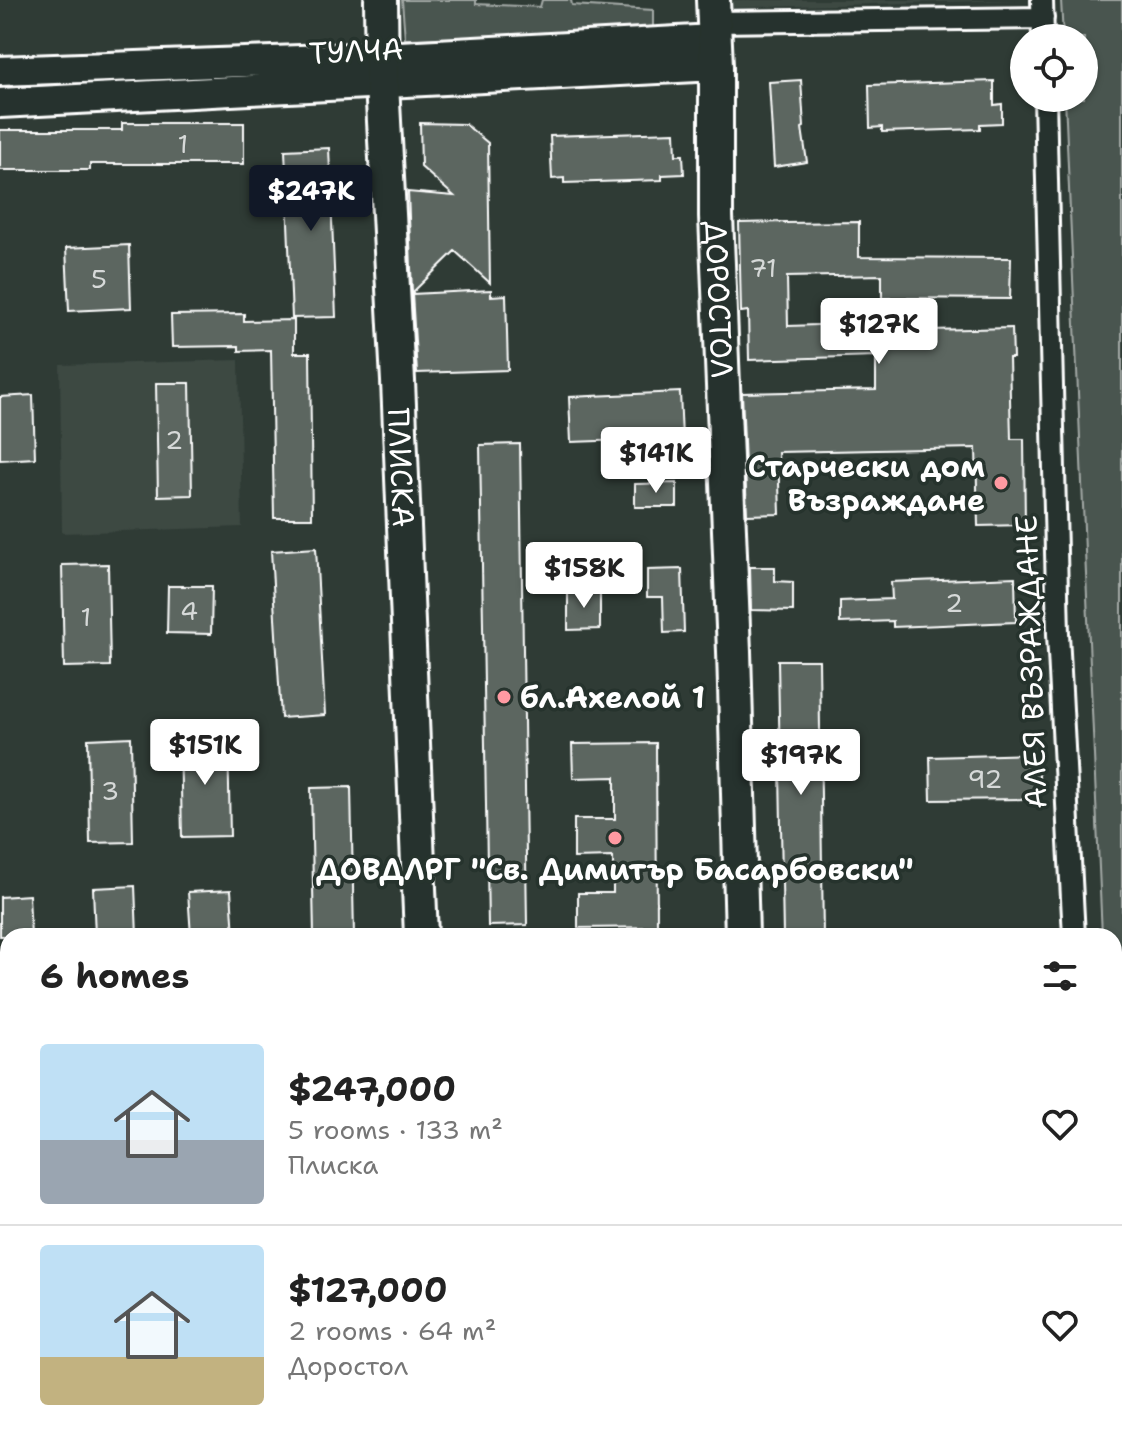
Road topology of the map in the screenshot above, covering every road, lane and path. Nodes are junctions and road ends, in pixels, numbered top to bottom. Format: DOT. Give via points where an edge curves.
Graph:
graph roads {
  1 [pos="381,0"];
  2 [pos="1043,19"];
  3 [pos="714,32"];
  4 [pos="382,70"];
  5 [pos="0,71"];
  6 [pos="0,103"];
  7 [pos="1045,112"];
  8 [pos="421,928"];
  9 [pos="742,928"];
  10 [pos="1074,928"];
  1 -- 4 [label="main road, ПЛИСКА"];
  2 -- 3 [label="street"];
  3 -- 4 [label="main road, ТУЛЧА"];
  3 -- 9 [label="main road, ДОРОСТОЛ"];
  4 -- 5 [label="main road, ТУЛЧА"];
  4 -- 6 [label="main road, ТУЛЧА"];
  4 -- 8 [label="main road, ПЛИСКА"];
  7 -- 10 [label="street, АЛЕЯ ВЪЗРАЖДАНЕ" via="1058,634"];
}
